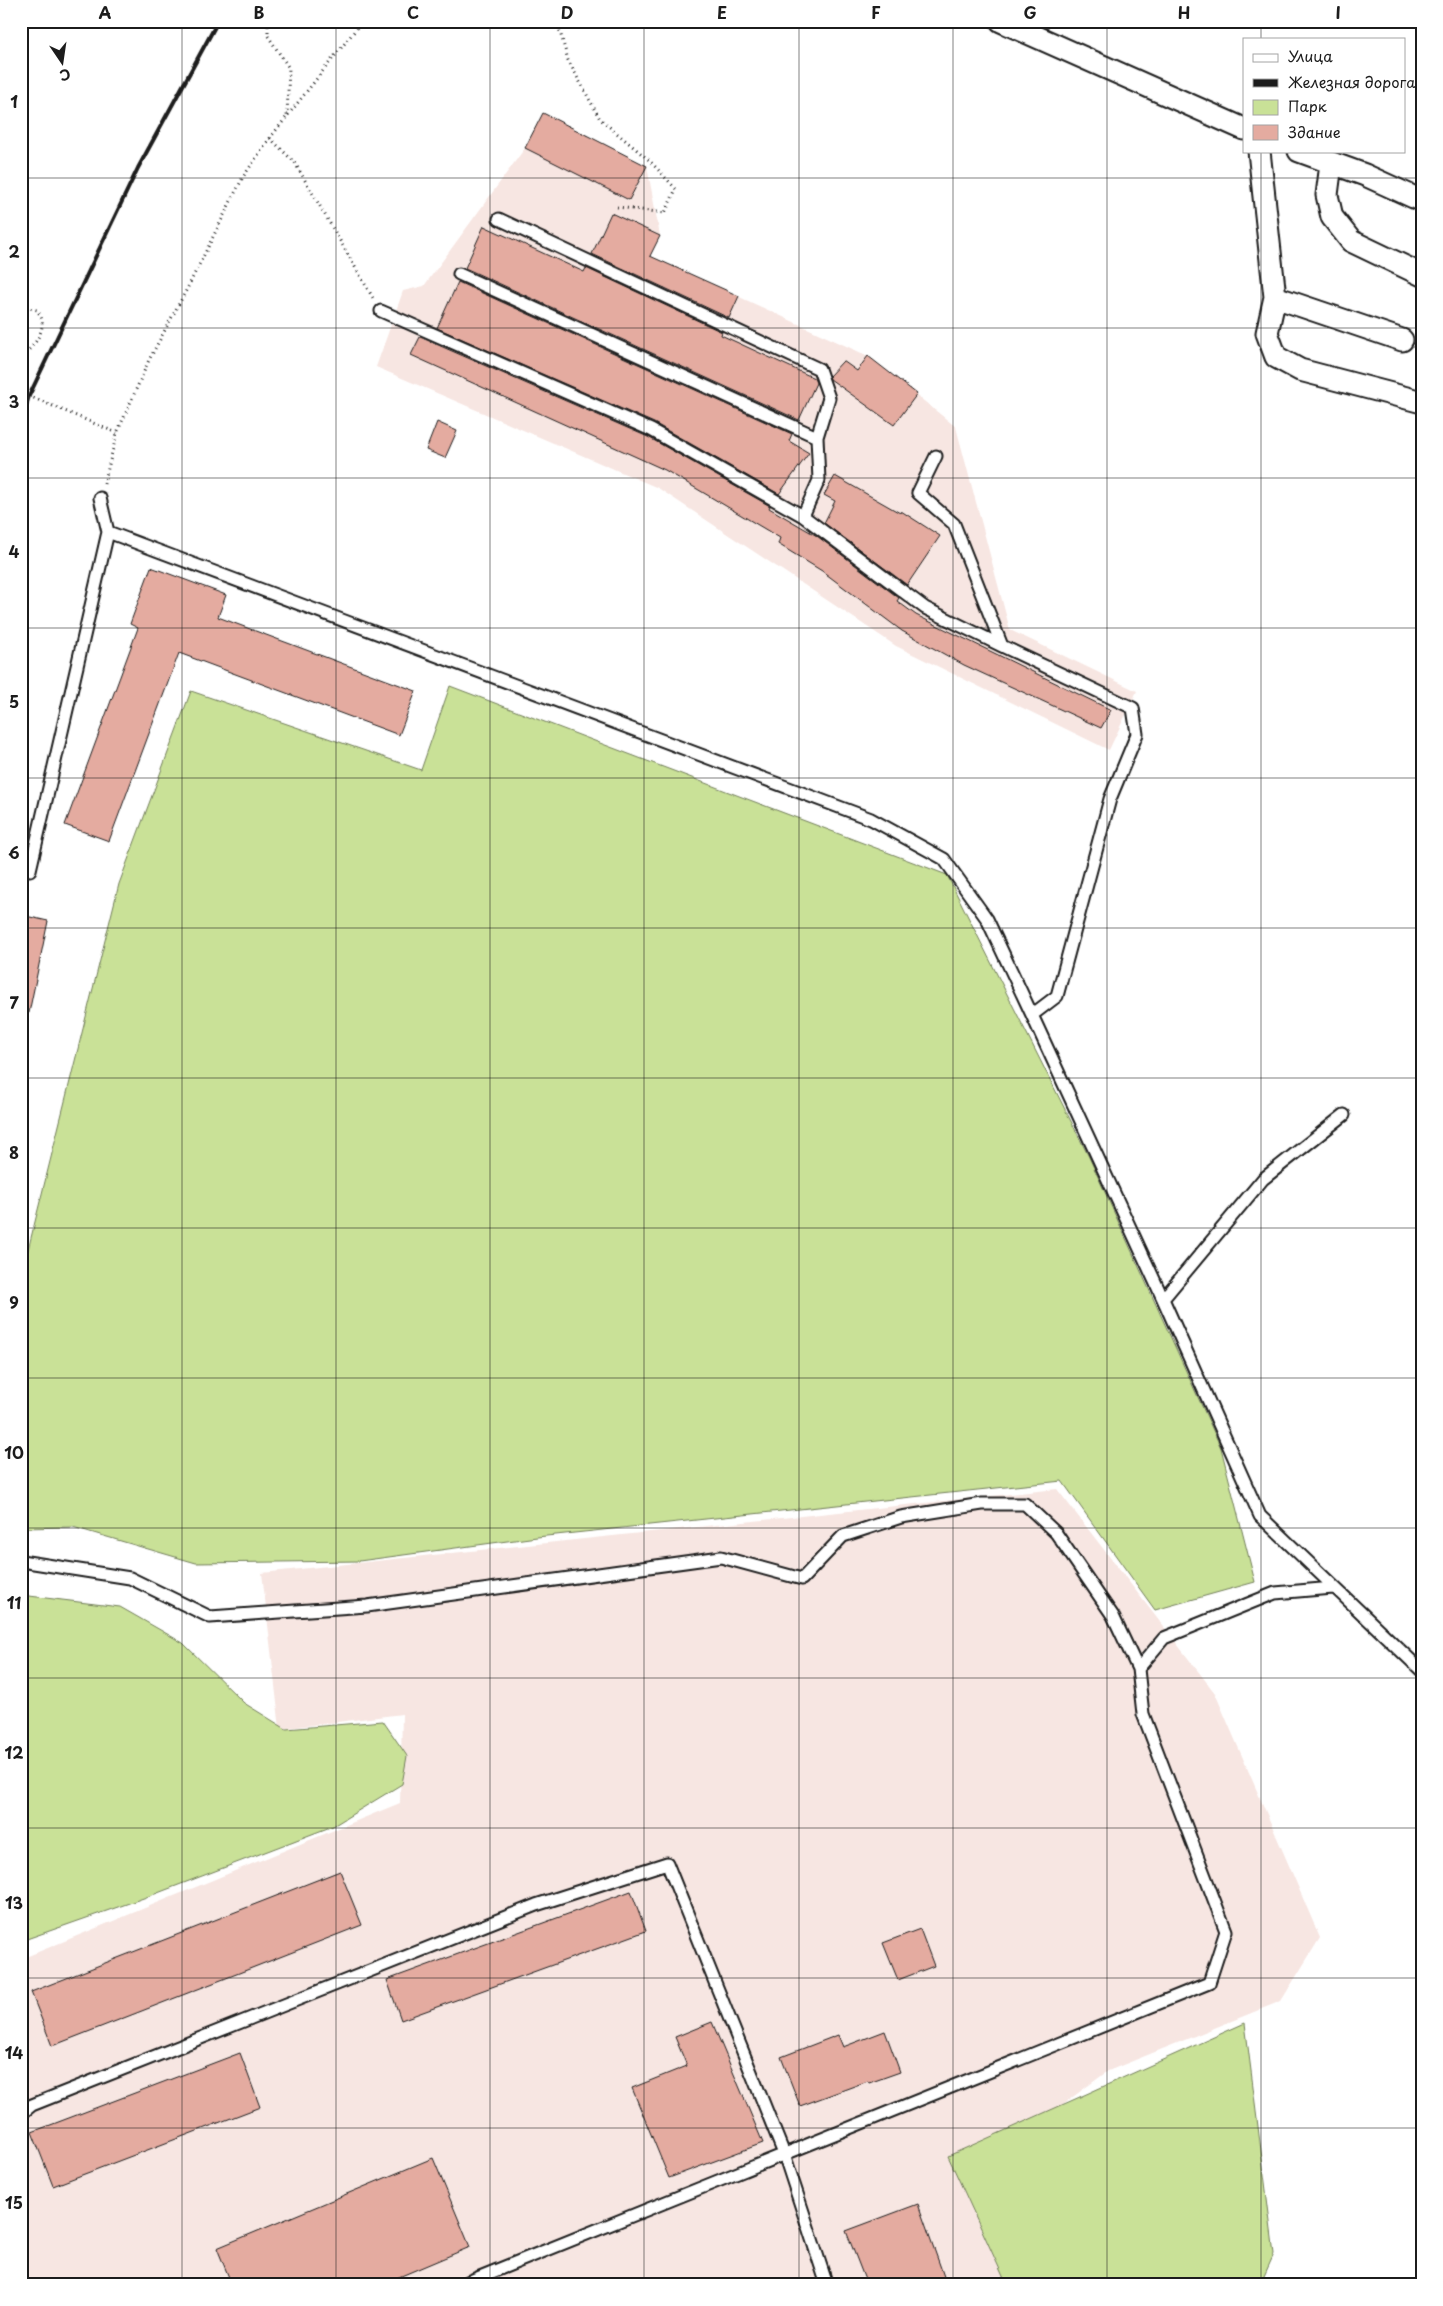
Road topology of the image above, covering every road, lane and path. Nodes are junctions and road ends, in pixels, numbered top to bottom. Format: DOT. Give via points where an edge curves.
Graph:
graph roads {
  1 [pos="268,21"];
  2 [pos="368,21"];
  3 [pos="557,21"];
  4 [pos="1001,21"];
  5 [pos="287,116"];
  6 [pos="1243,129"];
  7 [pos="270,138"];
  8 [pos="1259,152"];
  9 [pos="1302,152"];
  10 [pos="1332,164"];
  11 [pos="1422,201"];
  12 [pos="617,207"];
  13 [pos="499,219"];
  14 [pos="459,274"];
  15 [pos="1422,275"];
  16 [pos="1274,297"];
  17 [pos="21,306"];
  18 [pos="381,311"];
  19 [pos="1402,340"];
  20 [pos="21,356"];
  21 [pos="21,390"];
  22 [pos="1422,402"];
  23 [pos="117,434"];
  24 [pos="817,437"];
  25 [pos="936,456"];
  26 [pos="100,498"];
  27 [pos="803,516"];
  28 [pos="108,532"];
  29 [pos="1002,646"];
  30 [pos="30,870"];
  31 [pos="1032,1015"];
  32 [pos="1344,1115"];
  33 [pos="1163,1298"];
  34 [pos="21,1561"];
  35 [pos="1333,1588"];
  36 [pos="1138,1669"];
  37 [pos="1422,1671"];
  38 [pos="21,2114"];
  39 [pos="784,2154"];
  40 [pos="460,2285"];
  41 [pos="827,2285"];
  1 -- 5 [label="path" via="268,36 289,68"];
  2 -- 5 [label="path" via="360,24"];
  3 -- 12 [label="path" via="568,60 600,119 649,160 676,189 665,213"];
  4 -- 6 [label="street"];
  5 -- 7 [label="path"];
  7 -- 18 [label="path" via="295,163"];
  7 -- 23 [label="path" via="243,177 148,360"];
  8 -- 16 [label="street"];
  9 -- 10 [label="street"];
  10 -- 11 [label="street"];
  10 -- 15 [label="street" via="1327,195 1332,217 1351,241"];
  13 -- 24 [label="lane" via="819,369 829,398"];
  14 -- 24 [label="lane"];
  16 -- 19 [label="street"];
  16 -- 22 [label="street" via="1267,333 1276,357 1300,370"];
  17 -- 20 [label="path" via="37,310 42,322 30,350"];
  18 -- 27 [label="lane" via="651,430"];
  21 -- 23 [label="path"];
  23 -- 26 [label="path"];
  24 -- 27 [label="lane" via="819,480"];
  25 -- 29 [label="lane" via="918,493 954,524"];
  26 -- 28 [label="lane"];
  27 -- 29 [label="lane" via="925,608"];
  28 -- 30 [label="lane"];
  28 -- 31 [label="lane" via="871,819 944,859 988,919"];
  29 -- 31 [label="lane" via="1133,708 1137,734 1110,800 1057,996"];
  31 -- 33 [label="lane"];
  32 -- 33 [label="lane" via="1263,1179"];
  33 -- 35 [label="lane" via="1260,1516"];
  34 -- 36 [label="lane" via="130,1578 210,1617 367,1606 721,1557 802,1579 843,1536 901,1517 982,1504 1025,1504 1056,1533 1108,1609"];
  35 -- 36 [label="lane" via="1275,1593 1164,1638"];
  35 -- 37 [label="lane"];
  36 -- 39 [label="lane" via="1143,1714 1226,1932 1209,1983"];
  38 -- 39 [label="lane" via="32,2105 536,1905 666,1864"];
  39 -- 40 [label="lane"];
  39 -- 41 [label="lane"];
}
